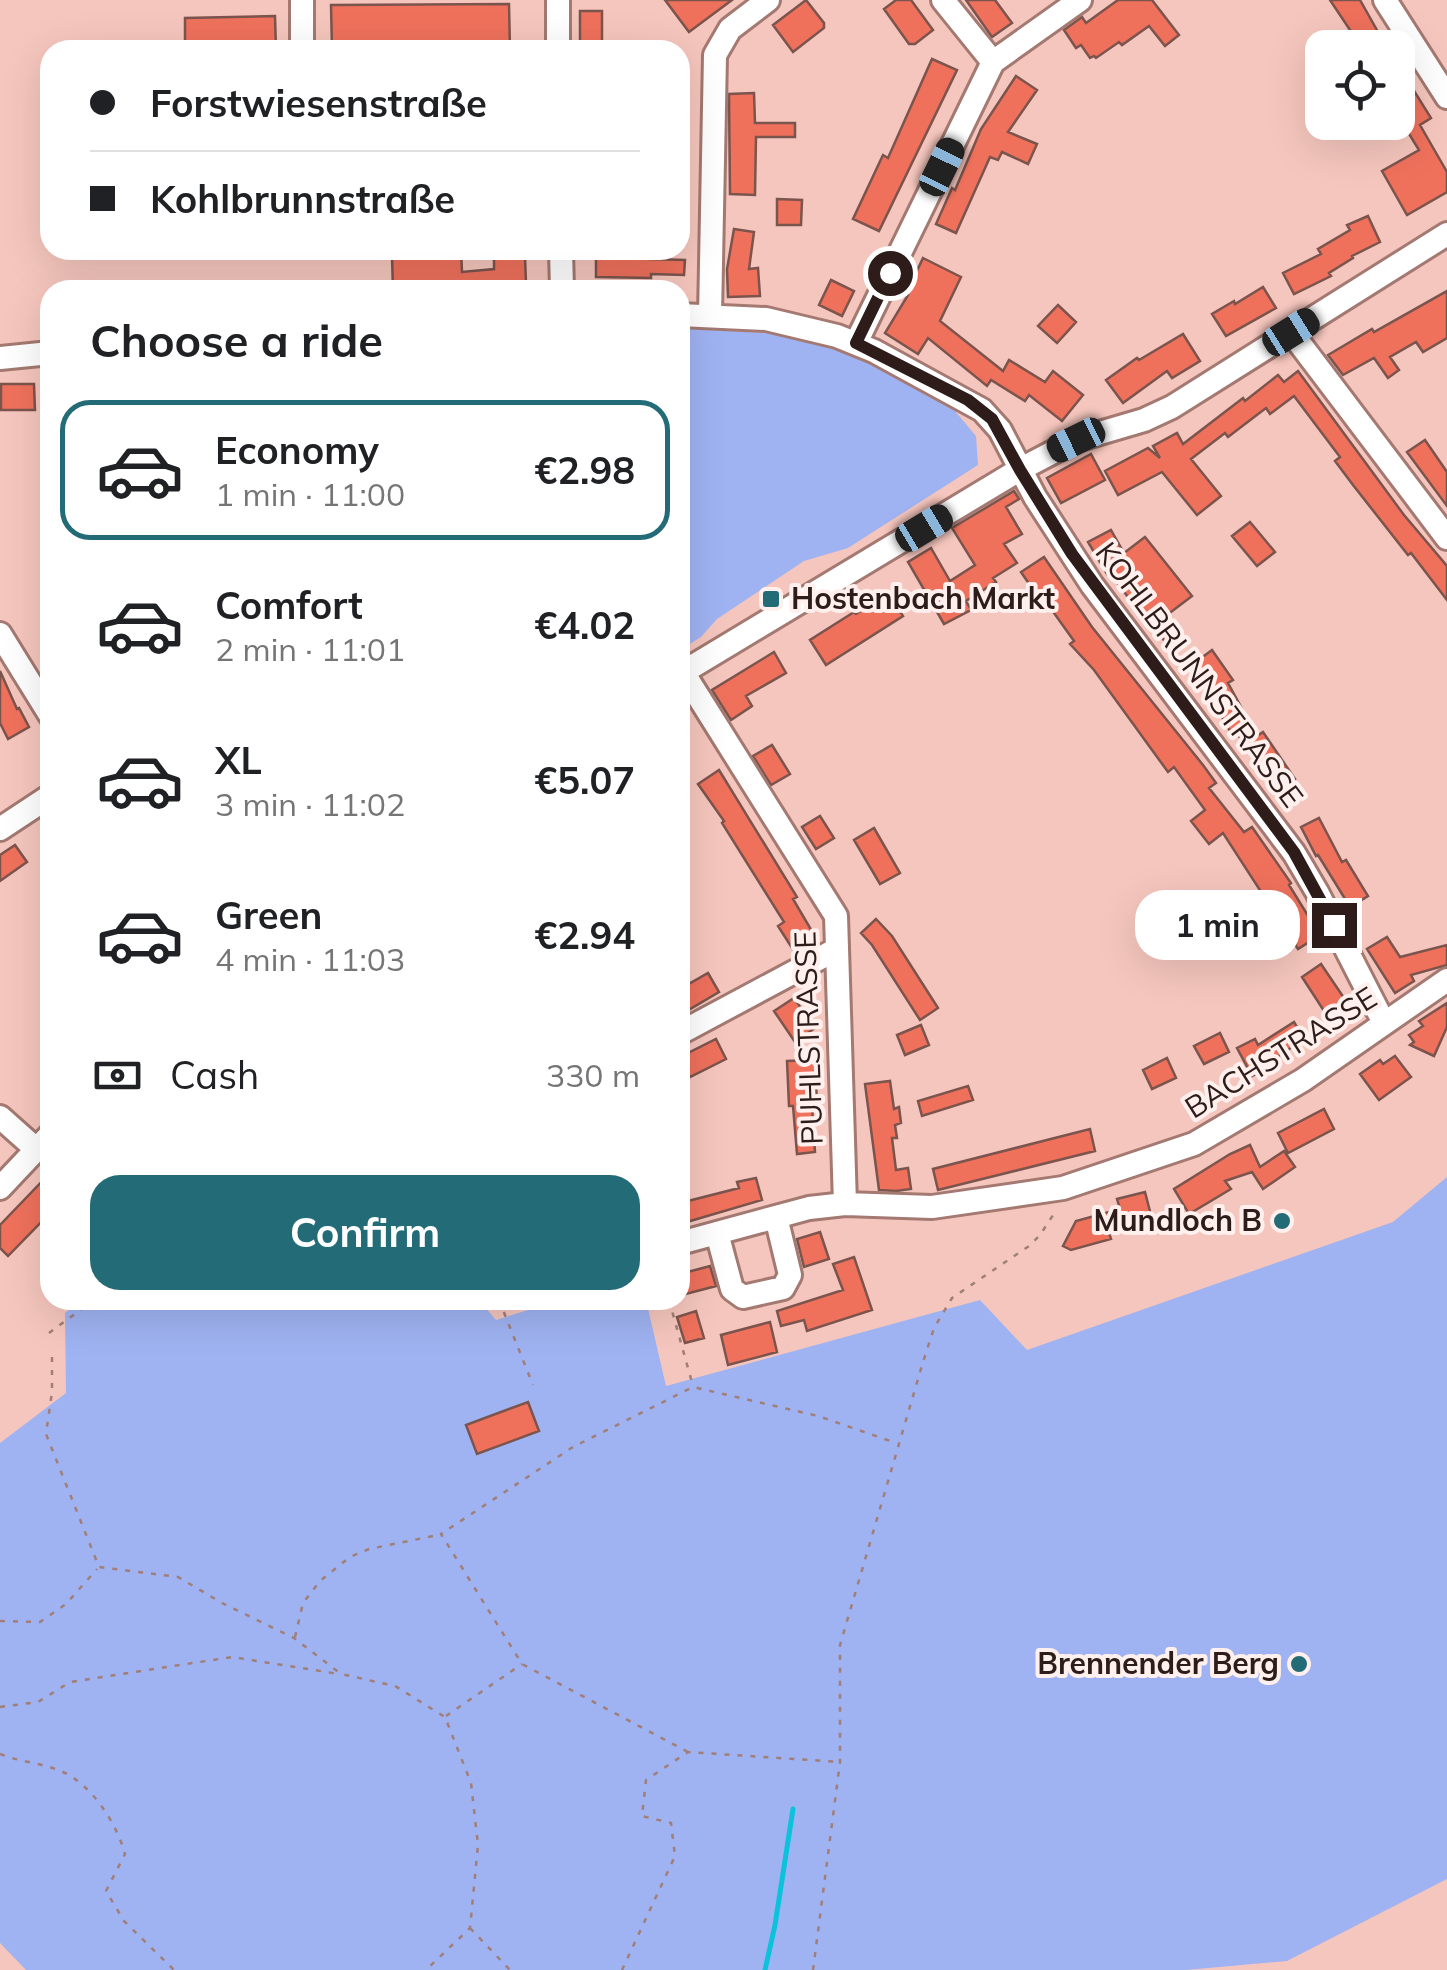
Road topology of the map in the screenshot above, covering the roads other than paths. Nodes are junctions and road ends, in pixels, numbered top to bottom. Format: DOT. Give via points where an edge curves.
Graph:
graph roads {
  1 [pos="302,0"];
  2 [pos="558,0"];
  3 [pos="768,0"];
  4 [pos="943,0"];
  5 [pos="1080,0"];
  6 [pos="1386,0"];
  7 [pos="302,40"];
  8 [pos="558,40"];
  9 [pos="992,62"];
  10 [pos="1447,98"];
  11 [pos="1447,234"];
  12 [pos="690,315"];
  13 [pos="710,316"];
  14 [pos="1291,332"];
  15 [pos="856,343"];
  16 [pos="40,354"];
  17 [pos="0,358"];
  18 [pos="1020,470"];
  19 [pos="1447,538"];
  20 [pos="0,634"];
  21 [pos="690,668"];
  22 [pos="690,686"];
  23 [pos="40,696"];
  24 [pos="40,803"];
  25 [pos="0,829"];
  26 [pos="837,949"];
  27 [pos="1447,980"];
  28 [pos="1384,1023"];
  29 [pos="690,1028"];
  30 [pos="0,1118"];
  31 [pos="40,1140"];
  32 [pos="40,1145"];
  33 [pos="0,1188"];
  34 [pos="845,1204"];
  35 [pos="776,1217"];
  36 [pos="718,1233"];
  37 [pos="690,1240"];
  1 -- 7 [label="street"];
  2 -- 8 [label="street"];
  3 -- 13 [label="street" via="730,29 716,56"];
  4 -- 9 [label="street"];
  5 -- 9 [label="street"];
  6 -- 10 [label="street"];
  9 -- 15 [label="street"];
  11 -- 14 [label="street"];
  12 -- 13 [label="street, KOHLBRUNNSTRASSE"];
  13 -- 15 [label="street, KOHLBRUNNSTRASSE" via="766,319"];
  14 -- 18 [label="street" via="1172,407 1076,440"];
  14 -- 19 [label="street"];
  15 -- 18 [label="street, KOHLBRUNNSTRASSE" via="982,410"];
  16 -- 17 [label="street"];
  18 -- 21 [label="street"];
  18 -- 28 [label="street, KOHLBRUNNSTRASSE" via="1092,585 1294,852"];
  20 -- 23 [label="street"];
  22 -- 26 [label="street, PUHLSTRASSE" via="836,916"];
  24 -- 25 [label="street"];
  26 -- 29 [label="street"];
  26 -- 34 [label="street, PUHLSTRASSE"];
  27 -- 28 [label="street, BACHSTRASSE"];
  28 -- 34 [label="street, BACHSTRASSE" via="1194,1144 1063,1188 932,1206"];
  30 -- 31 [label="street"];
  32 -- 33 [label="street"];
  34 -- 35 [label="street, BACHSTRASSE"];
  35 -- 36 [label="street, BACHSTRASSE"];
  35 -- 36 [label="street" via="790,1275 783,1288 743,1297 732,1289"];
  36 -- 37 [label="street, BACHSTRASSE"];
}
